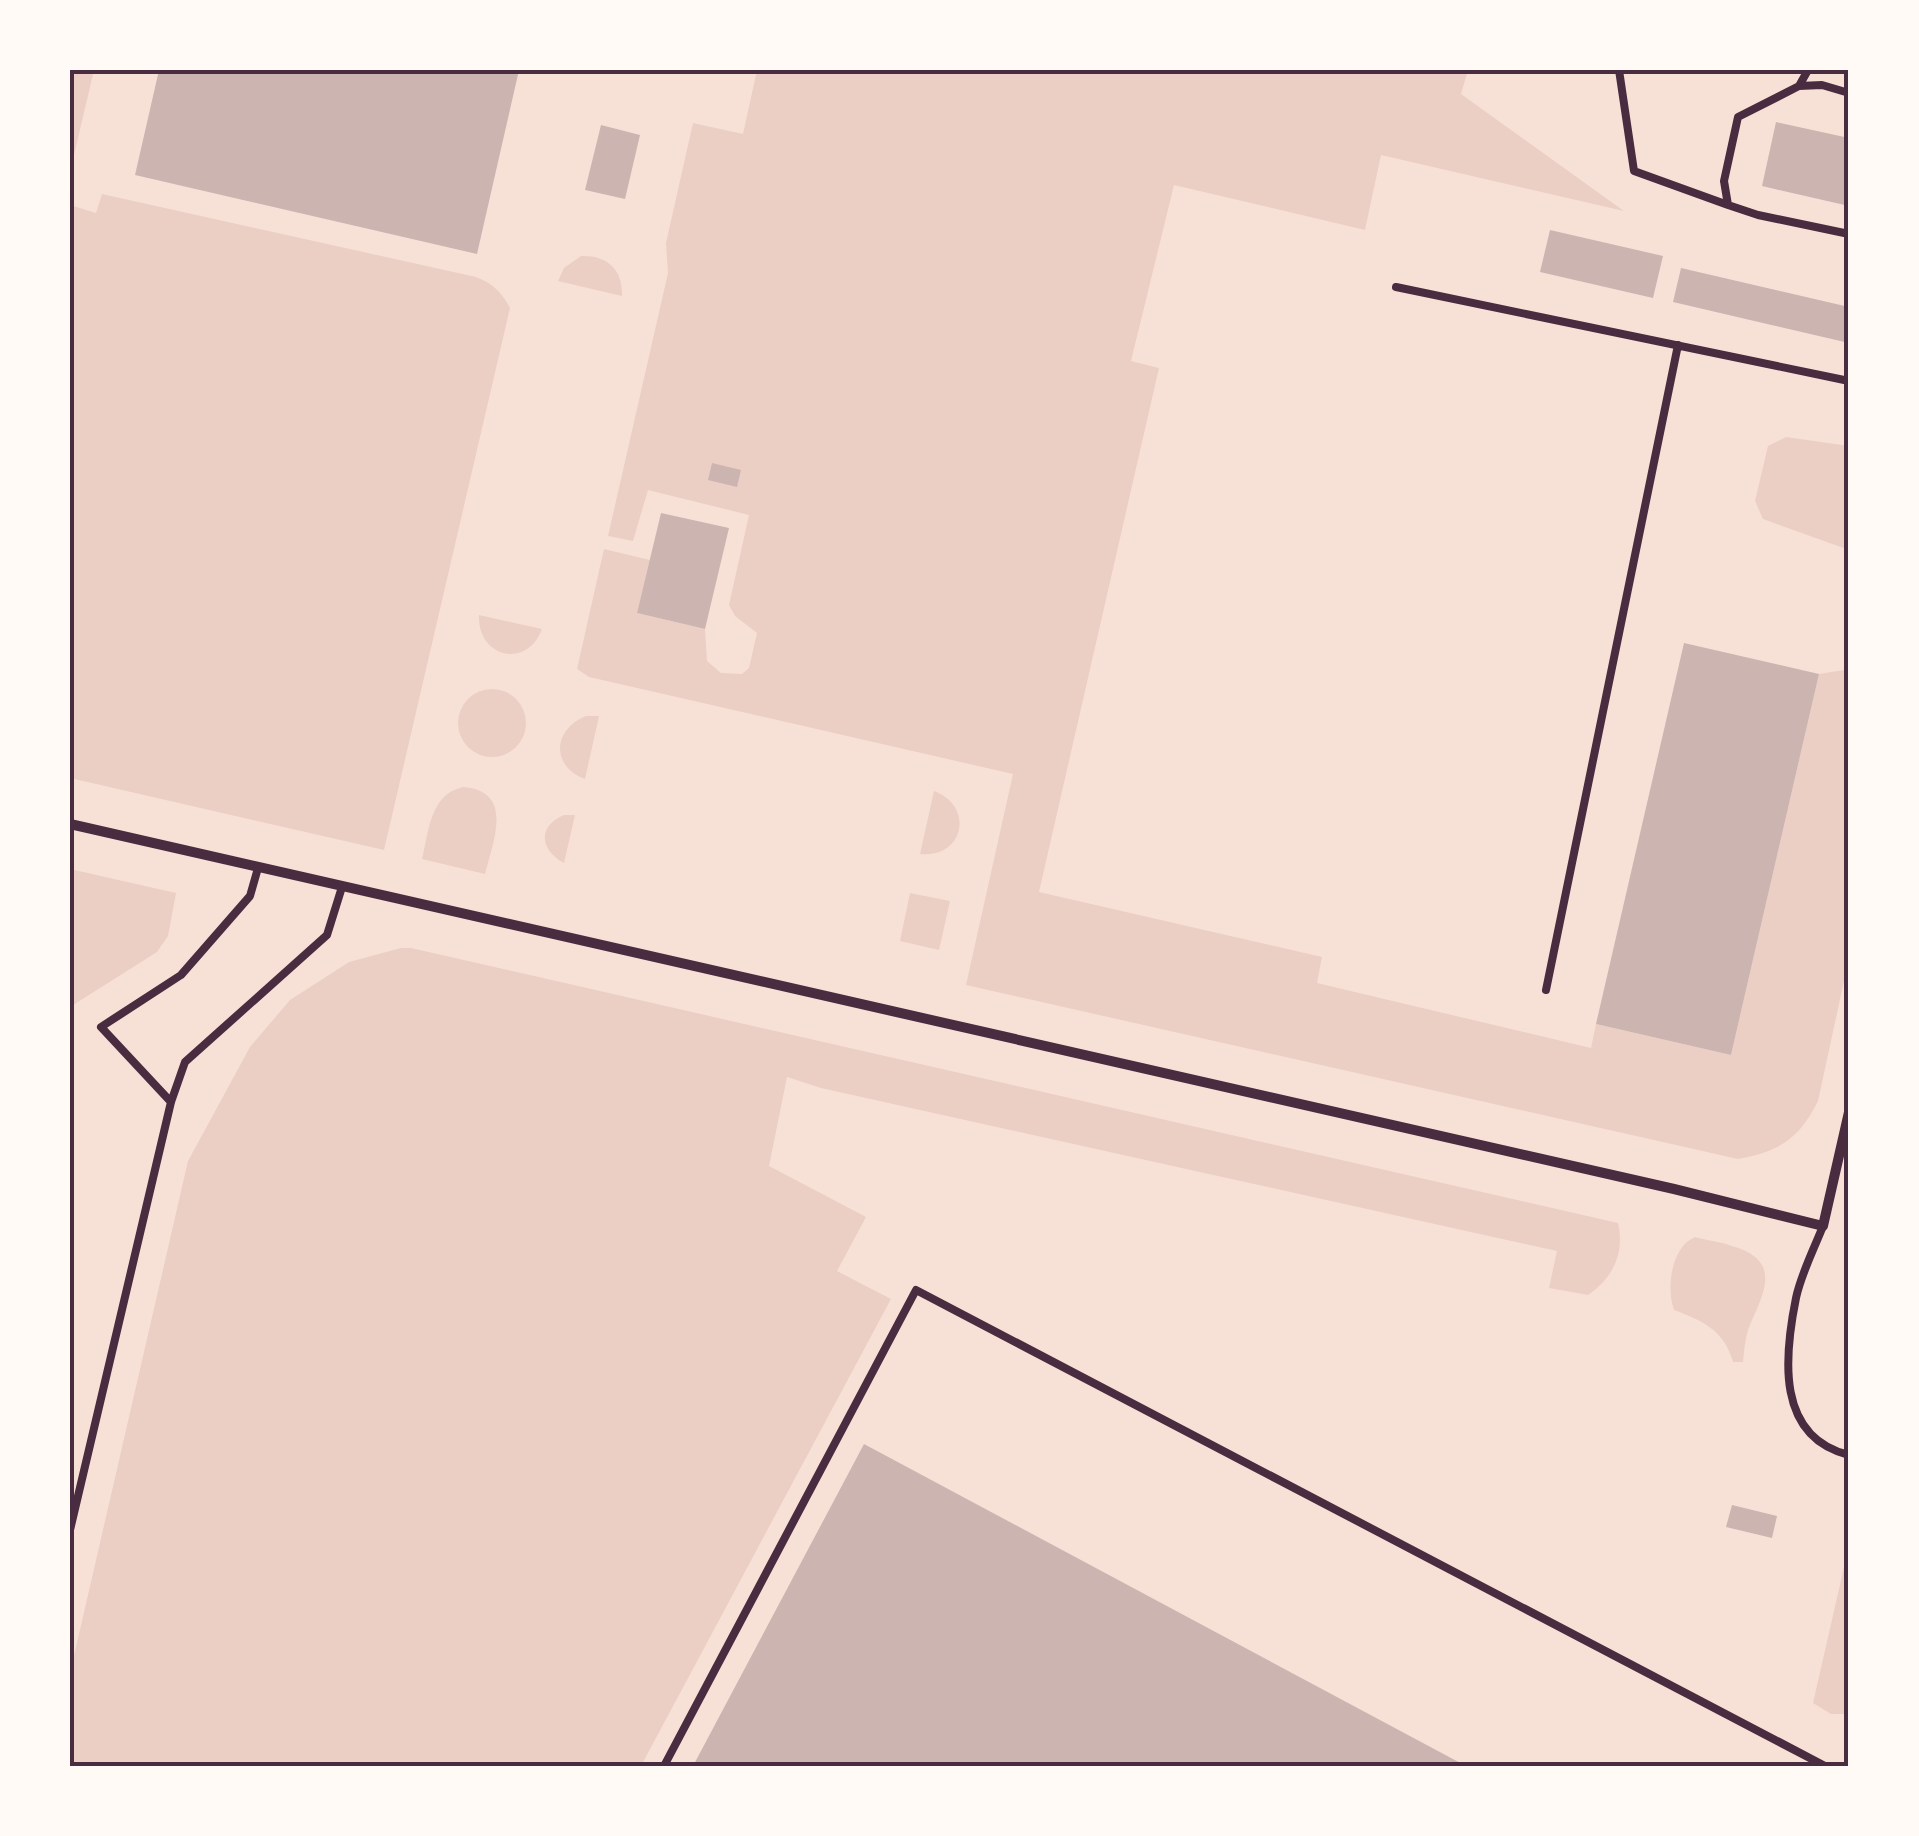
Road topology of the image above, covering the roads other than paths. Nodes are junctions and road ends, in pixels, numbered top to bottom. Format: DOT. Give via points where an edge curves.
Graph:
graph roads {
  1 [pos="1619,70"];
  2 [pos="1808,70"];
  3 [pos="1798,86"];
  4 [pos="1849,93"];
  5 [pos="1728,205"];
  6 [pos="1849,234"];
  7 [pos="1396,287"];
  8 [pos="1678,345"];
  9 [pos="1849,381"];
  10 [pos="70,824"];
  11 [pos="258,868"];
  12 [pos="342,887"];
  13 [pos="1546,990"];
  14 [pos="170,1102"];
  15 [pos="1849,1112"];
  16 [pos="1823,1226"];
  17 [pos="1849,1455"];
  18 [pos="70,1530"];
  19 [pos="664,1766"];
  20 [pos="1825,1766"];
  1 -- 5 [label="lane" via="1634,172"];
  2 -- 3 [label="lane"];
  3 -- 4 [label="lane"];
  3 -- 5 [label="lane" via="1738,117 1724,181"];
  5 -- 6 [label="lane"];
  7 -- 8 [label="lane"];
  8 -- 9 [label="lane"];
  8 -- 13 [label="lane"];
  10 -- 11 [label="street"];
  11 -- 12 [label="street"];
  11 -- 14 [label="lane" via="250,896 181,974 102,1026"];
  12 -- 14 [label="lane" via="327,934 185,1062"];
  12 -- 16 [label="street"];
  14 -- 18 [label="lane"];
  15 -- 16 [label="street"];
  16 -- 17 [label="lane" via="1796,1296 1791,1403 1808,1434"];
  19 -- 20 [label="lane" via="916,1290"];
}
